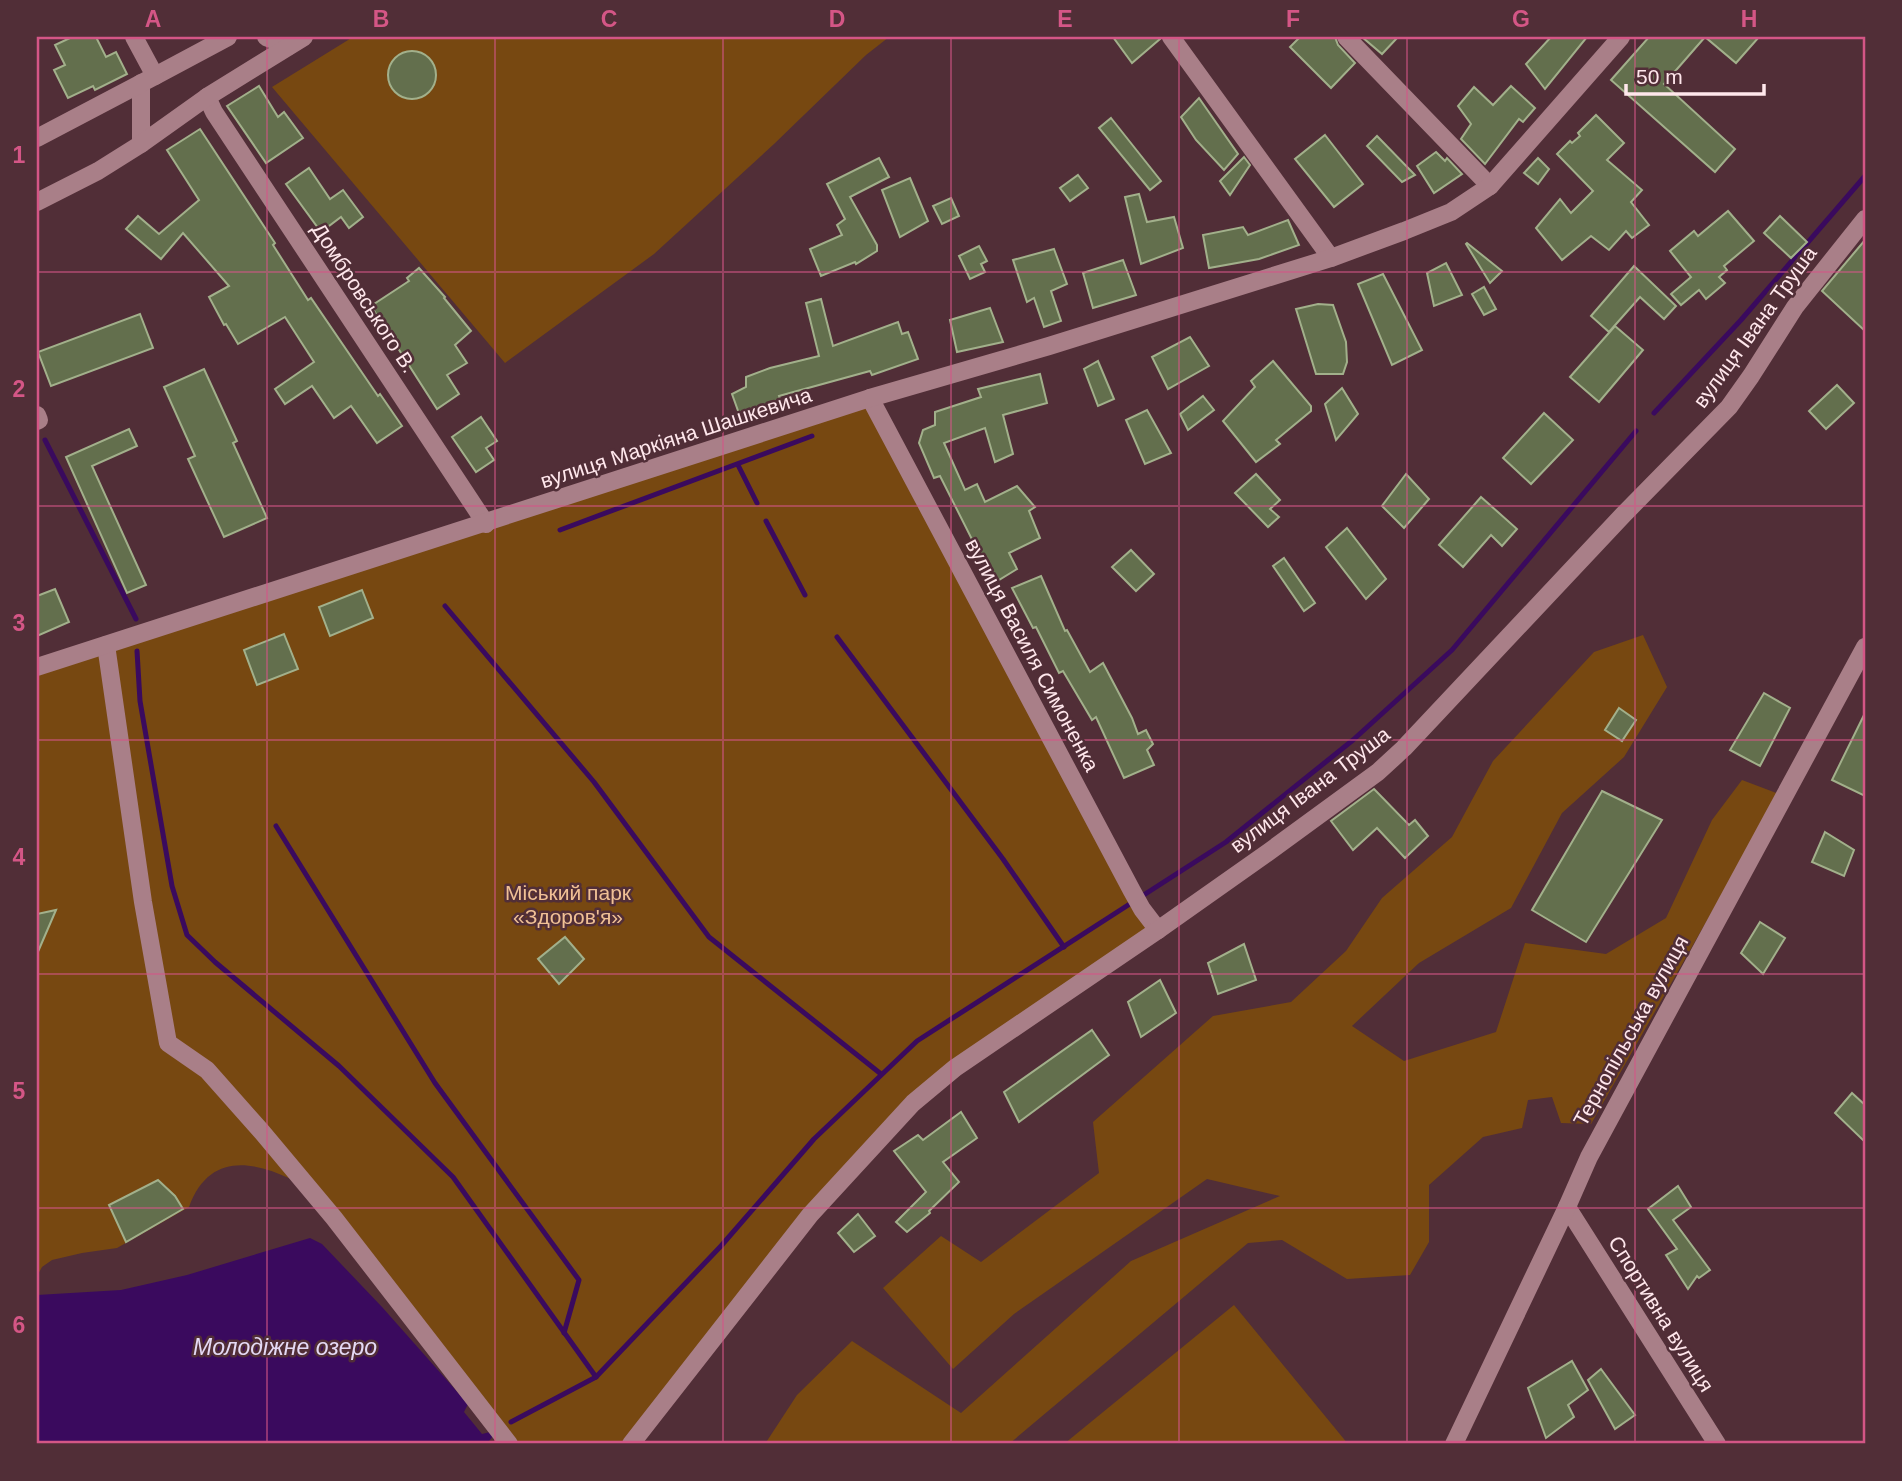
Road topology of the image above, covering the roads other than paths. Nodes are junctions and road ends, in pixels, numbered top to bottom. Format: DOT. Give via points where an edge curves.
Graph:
graph roads {
  1 [pos="134,37"];
  2 [pos="228,37"];
  3 [pos="266,37"];
  4 [pos="1171,37"];
  5 [pos="1346,37"];
  6 [pos="1621,37"];
  7 [pos="296,41"];
  8 [pos="148,79"];
  9 [pos="207,97"];
  10 [pos="37,138"];
  11 [pos="141,144"];
  12 [pos="1490,186"];
  13 [pos="37,202"];
  14 [pos="1865,219"];
  15 [pos="1331,258"];
  16 [pos="870,398"];
  17 [pos="37,415"];
  18 [pos="37,421"];
  19 [pos="486,524"];
  20 [pos="106,645"];
  21 [pos="1865,647"];
  22 [pos="37,667"];
  23 [pos="1158,930"];
  24 [pos="1567,1207"];
  25 [pos="509,1444"];
  26 [pos="631,1444"];
  27 [pos="1454,1444"];
  28 [pos="1717,1444"];
  1 -- 8 [label="street"];
  2 -- 8 [label="street"];
  3 -- 7 [label="street"];
  4 -- 15 [label="street"];
  5 -- 12 [label="street"];
  6 -- 12 [label="street, вулиця Маркіяна Шашкевича"];
  7 -- 9 [label="street"];
  8 -- 10 [label="street"];
  8 -- 11 [label="street"];
  9 -- 11 [label="street"];
  9 -- 19 [label="street, Домбровського В."];
  11 -- 13 [label="street"];
  12 -- 15 [label="street, вулиця Маркіяна Шашкевича" via="1451,212"];
  14 -- 23 [label="street, вулиця Івана Труша" via="1795,307 1729,407 1405,748"];
  15 -- 16 [label="street, вулиця Маркіяна Шашкевича"];
  16 -- 19 [label="street, вулиця Маркіяна Шашкевича"];
  16 -- 23 [label="street, вулиця Василя Симоненка" via="1132,891"];
  17 -- 18 [label="street"];
  19 -- 20 [label="street, вулиця Маркіяна Шашкевича"];
  20 -- 22 [label="street, вулиця Маркіяна Шашкевича"];
  20 -- 25 [label="street" via="168,1043 207,1070 262,1132"];
  21 -- 24 [label="street, Тернопільська вулиця" via="1588,1157"];
  23 -- 26 [label="street, вулиця Івана Труша" via="955,1068 913,1103 798,1231"];
  24 -- 27 [label="street, Тернопільська вулиця"];
  24 -- 28 [label="street, Спортивна вулиця"];
}
